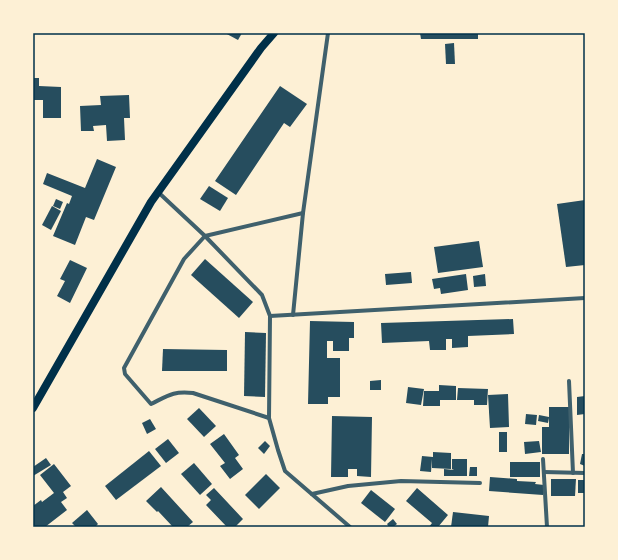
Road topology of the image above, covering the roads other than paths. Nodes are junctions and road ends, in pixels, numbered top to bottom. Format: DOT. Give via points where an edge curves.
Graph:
graph roads {
  1 [pos="274,33"];
  2 [pos="328,33"];
  3 [pos="158,192"];
  4 [pos="303,213"];
  5 [pos="205,236"];
  6 [pos="585,298"];
  7 [pos="293,315"];
  8 [pos="270,316"];
  9 [pos="569,381"];
  10 [pos="33,408"];
  11 [pos="269,418"];
  12 [pos="543,459"];
  13 [pos="544,472"];
  14 [pos="573,473"];
  15 [pos="585,473"];
  16 [pos="480,483"];
  17 [pos="312,494"];
  18 [pos="350,527"];
  19 [pos="548,527"];
  1 -- 3 [label="main road"];
  2 -- 4 [label="street"];
  3 -- 5 [label="street"];
  3 -- 10 [label="main road"];
  4 -- 5 [label="street"];
  4 -- 7 [label="street"];
  5 -- 8 [label="street" via="262,295"];
  5 -- 11 [label="street" via="184,258 124,368 126,374 152,404 172,393 193,393"];
  6 -- 7 [label="street"];
  7 -- 8 [label="street"];
  8 -- 11 [label="street"];
  9 -- 14 [label="street"];
  11 -- 17 [label="street" via="285,471"];
  12 -- 13 [label="street"];
  13 -- 14 [label="street"];
  13 -- 19 [label="street"];
  14 -- 15 [label="street"];
  16 -- 17 [label="street" via="401,481 348,486"];
  17 -- 18 [label="street"];
}
